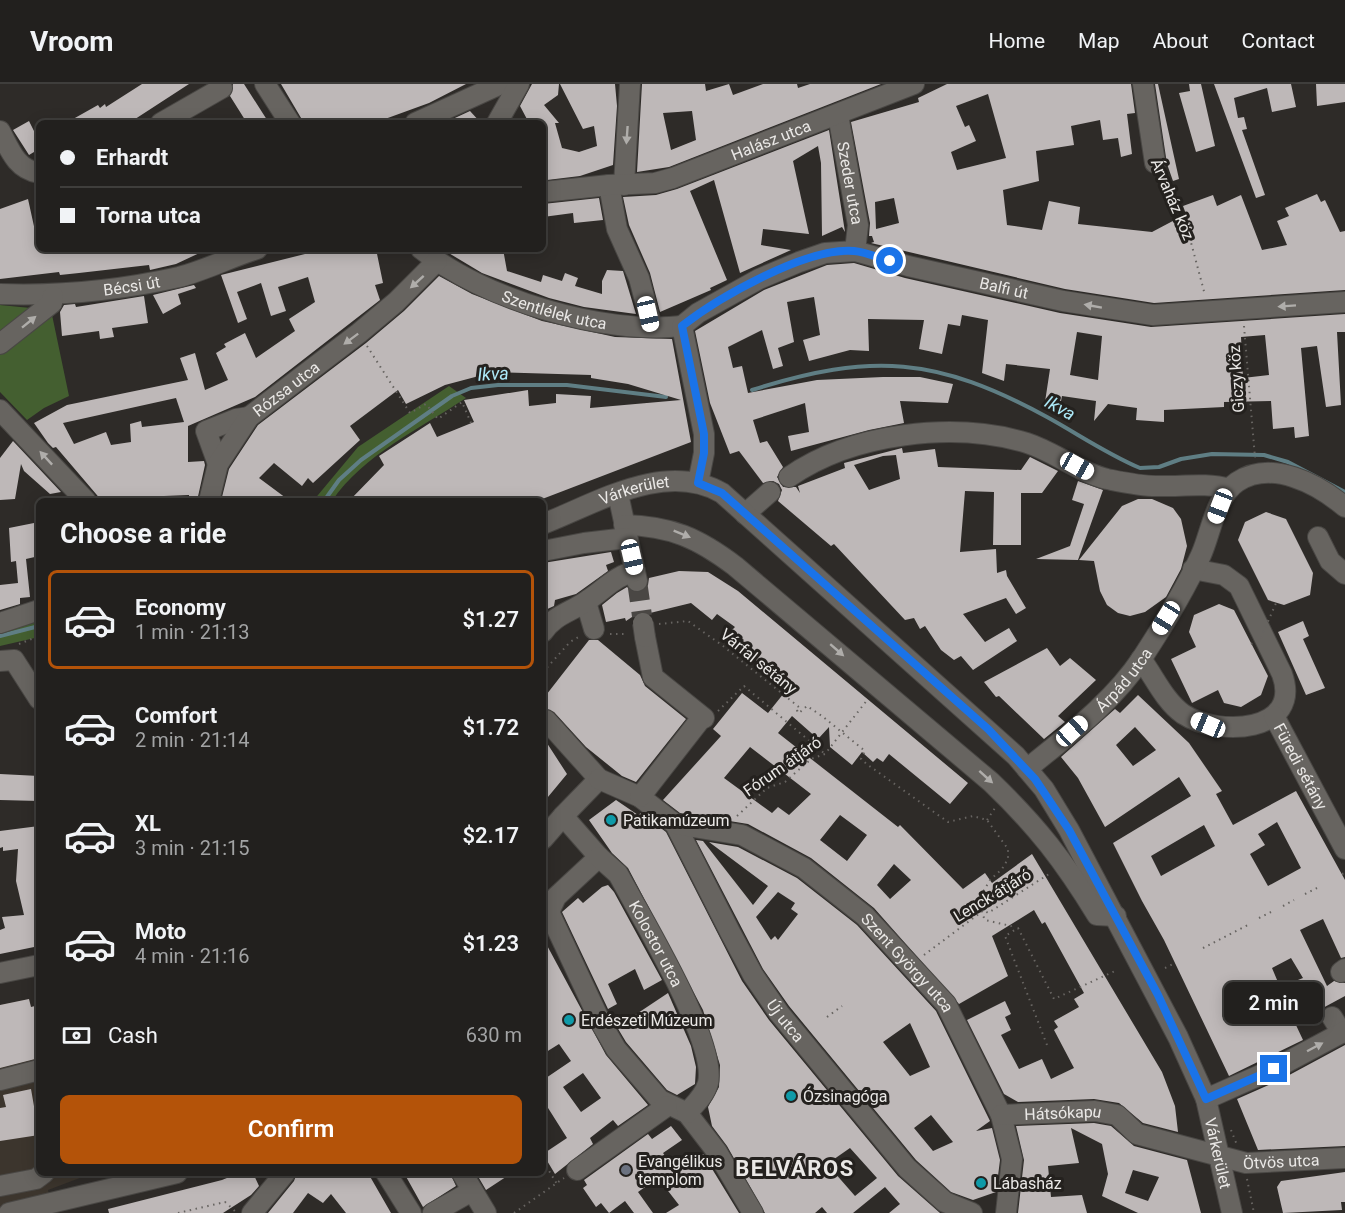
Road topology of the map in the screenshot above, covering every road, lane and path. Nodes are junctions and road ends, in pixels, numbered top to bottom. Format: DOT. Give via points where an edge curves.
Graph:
graph roads {
  1 [pos="265,84"];
  2 [pos="519,84"];
  3 [pos="630,84"];
  4 [pos="1143,84"];
  5 [pos="911,85"];
  6 [pos="497,86"];
  7 [pos="222,88"];
  8 [pos="508,104"];
  9 [pos="838,115"];
  10 [pos="166,120"];
  11 [pos="288,120"];
  12 [pos="422,120"];
  13 [pos="499,120"];
  14 [pos="0,131"];
  15 [pos="1155,163"];
  16 [pos="36,172"];
  17 [pos="616,185"];
  18 [pos="546,192"];
  19 [pos="855,251"];
  20 [pos="425,252"];
  21 [pos="230,254"];
  22 [pos="436,261"];
  23 [pos="0,294"];
  24 [pos="53,296"];
  25 [pos="1205,297"];
  26 [pos="1345,302"];
  27 [pos="1244,325"];
  28 [pos="682,326"];
  29 [pos="652,327"];
  30 [pos="359,333"];
  31 [pos="0,344"];
  32 [pos="0,410"];
  33 [pos="249,417"];
  34 [pos="471,423"];
  35 [pos="1255,460"];
  36 [pos="218,464"];
  37 [pos="789,477"];
  38 [pos="698,483"];
  39 [pos="1229,489"];
  40 [pos="770,492"];
  41 [pos="618,494"];
  42 [pos="83,498"];
  43 [pos="210,498"];
  44 [pos="1345,507"];
  45 [pos="745,514"];
  46 [pos="546,523"];
  47 [pos="626,532"];
  48 [pos="1318,537"];
  49 [pos="546,550"];
  50 [pos="1193,569"];
  51 [pos="1345,574"];
  52 [pos="586,602"];
  53 [pos="1276,603"];
  54 [pos="36,611"];
  55 [pos="0,623"];
  56 [pos="546,627"];
  57 [pos="643,627"];
  58 [pos="594,629"];
  59 [pos="1251,644"];
  60 [pos="1141,659"];
  61 [pos="7,660"];
  62 [pos="546,669"];
  63 [pos="873,693"];
  64 [pos="36,695"];
  65 [pos="722,708"];
  66 [pos="1274,716"];
  67 [pos="546,720"];
  68 [pos="843,732"];
  69 [pos="825,754"];
  70 [pos="1027,769"];
  71 [pos="599,779"];
  72 [pos="640,797"];
  73 [pos="995,808"];
  74 [pos="563,816"];
  75 [pos="987,820"];
  76 [pos="675,824"];
  77 [pos="735,833"];
  78 [pos="546,836"];
  79 [pos="1345,849"];
  80 [pos="599,857"];
  81 [pos="1056,869"];
  82 [pos="1317,888"];
  83 [pos="1305,894"];
  84 [pos="1294,900"];
  85 [pos="1283,906"];
  86 [pos="548,911"];
  87 [pos="981,912"];
  88 [pos="1271,912"];
  89 [pos="1116,916"];
  90 [pos="1259,918"];
  91 [pos="1248,925"];
  92 [pos="1014,930"];
  93 [pos="1203,948"];
  94 [pos="1175,963"];
  95 [pos="913,965"];
  96 [pos="36,966"];
  97 [pos="1165,968"];
  98 [pos="1115,971"];
  99 [pos="0,973"];
  100 [pos="842,1006"];
  101 [pos="827,1017"];
  102 [pos="1340,1027"];
  103 [pos="1047,1045"];
  104 [pos="36,1072"];
  105 [pos="0,1080"];
  106 [pos="1206,1099"];
  107 [pos="667,1106"];
  108 [pos="687,1113"];
  109 [pos="1001,1115"];
  110 [pos="1220,1155"];
  111 [pos="1345,1158"];
  112 [pos="546,1166"];
  113 [pos="576,1170"];
  114 [pos="40,1176"];
  115 [pos="166,1176"];
  116 [pos="282,1176"];
  117 [pos="388,1176"];
  118 [pos="464,1176"];
  119 [pos="1246,1177"];
  120 [pos="557,1184"];
  121 [pos="0,1186"];
  122 [pos="471,1191"];
  123 [pos="50,1208"];
  124 [pos="9,1213"];
  125 [pos="178,1213"];
  126 [pos="237,1213"];
  127 [pos="252,1213"];
  128 [pos="411,1213"];
  129 [pos="433,1213"];
  130 [pos="486,1213"];
  131 [pos="514,1213"];
  132 [pos="753,1213"];
  133 [pos="972,1213"];
  134 [pos="1006,1213"];
  135 [pos="1232,1213"];
  136 [pos="1254,1213"];
  1 -- 11 [label="street"];
  2 -- 8 [label="street"];
  3 -- 17 [label="street, one-way"];
  4 -- 15 [label="street, Árvaház köz"];
  5 -- 9 [label="street, Halász utca"];
  6 -- 8 [label="street" via="508,91"];
  6 -- 12 [label="street"];
  7 -- 10 [label="street"];
  8 -- 13 [label="street"];
  9 -- 17 [label="street, Halász utca" via="673,178"];
  9 -- 19 [label="street, Szeder utca" via="858,225"];
  14 -- 16 [label="street" via="18,164"];
  15 -- 25 [label="path, Árvaház köz" via="1185,220"];
  17 -- 18 [label="street, Halász utca"];
  17 -- 29 [label="street" via="617,229 639,278"];
  26 -- 19 [label="street, Balfi út, one-way" via="1153,315 1064,301"];
  19 -- 28 [label="street, Balfi út" via="825,253 759,279"];
  20 -- 22 [label="street, Szentlélek utca"];
  21 -- 24 [label="street, Bécsi út" via="163,280"];
  22 -- 29 [label="street, Szentlélek utca" via="480,285 540,307 598,323"];
  22 -- 30 [label="street, Rózsa utca, one-way"];
  23 -- 24 [label="street, Bécsi út"];
  31 -- 24 [label="street, one-way" via="52,303"];
  27 -- 35 [label="path, Giczy köz"];
  28 -- 29 [label="street, Szentlélek utca"];
  28 -- 38 [label="street" via="704,453"];
  30 -- 33 [label="street, Rózsa utca, one-way"];
  30 -- 34 [label="path" via="410,413 426,404 438,419 462,402"];
  42 -- 32 [label="street, one-way"];
  33 -- 36 [label="street, Rózsa utca"];
  33 -- 36 [label="street" via="206,431"];
  36 -- 43 [label="street, Rózsa utca"];
  37 -- 39 [label="street" via="825,456 860,444 936,433 1025,442 1107,479 1153,486"];
  38 -- 41 [label="street, Várkerület" via="660,483"];
  38 -- 45 [label="street, Várkerület" via="722,493"];
  39 -- 44 [label="street" via="1245,478 1278,474 1317,487"];
  39 -- 50 [label="street, Árpád utca"];
  40 -- 45 [label="street"];
  41 -- 46 [label="street, Várkerület"];
  41 -- 47 [label="street"];
  45 -- 70 [label="street, Várkerület" via="988,729"];
  47 -- 49 [label="street"];
  47 -- 52 [label="street" via="636,576 620,575"];
  47 -- 89 [label="street, one-way" via="655,526 679,532 735,566 991,782 1028,817 1065,863 1097,915"];
  48 -- 51 [label="street" via="1330,561"];
  50 -- 60 [label="street, Árpád utca"];
  50 -- 66 [label="street" via="1224,575 1239,586 1288,689 1284,705"];
  52 -- 56 [label="street" via="550,621"];
  52 -- 58 [label="street"];
  53 -- 59 [label="path, bridge" via="1260,640"];
  54 -- 55 [label="street"];
  57 -- 58 [label="path, Várfal sétány" via="615,635"];
  57 -- 68 [label="path, Várfal sétány" via="688,621 784,693 800,708 799,713 807,706"];
  57 -- 72 [label="street" via="653,677 704,718"];
  58 -- 62 [label="path" via="570,642"];
  60 -- 66 [label="street" via="1170,701 1196,721 1242,728"];
  60 -- 70 [label="street, Árpád utca" via="1097,708"];
  61 -- 64 [label="street"];
  63 -- 68 [label="path, Fórum átjáró"];
  65 -- 69 [label="path" via="744,686"];
  66 -- 79 [label="street, Füredi sétány"];
  67 -- 71 [label="street"];
  68 -- 69 [label="path, Fórum átjáró"];
  68 -- 75 [label="path, Várfal sétány" via="865,751 861,759 868,765 948,822 973,816"];
  69 -- 77 [label="path, Fórum átjáró" via="811,759 791,778 753,799 731,822"];
  70 -- 89 [label="street, Várkerület" via="1069,830"];
  71 -- 72 [label="street, Új utca"];
  71 -- 74 [label="street"];
  72 -- 76 [label="street, Új utca"];
  73 -- 75 [label="path"];
  74 -- 78 [label="street"];
  74 -- 80 [label="street"];
  75 -- 87 [label="path" via="1005,842 1008,859 977,902"];
  76 -- 77 [label="street, Szent György utca"];
  76 -- 133 [label="street, Új utca" via="748,966 779,1013 907,1168 945,1202"];
  77 -- 95 [label="street, Szent György utca" via="804,868 866,916"];
  80 -- 86 [label="street" via="556,897"];
  80 -- 108 [label="street, Kolostor utca" via="618,874 704,1045 709,1081"];
  81 -- 87 [label="path, Lenck átjáró" via="988,913"];
  82 -- 83 [label="path"];
  84 -- 85 [label="path"];
  86 -- 107 [label="street" via="600,1023 616,1049"];
  87 -- 92 [label="path" via="985,920"];
  87 -- 95 [label="path, Lenck átjáró"];
  88 -- 90 [label="path"];
  89 -- 106 [label="street, Várkerület"];
  91 -- 93 [label="path"];
  92 -- 98 [label="path" via="1018,928 1054,999"];
  92 -- 103 [label="path" via="1005,936"];
  94 -- 97 [label="path"];
  95 -- 109 [label="street, Szent György utca" via="946,1004"];
  96 -- 99 [label="street"];
  100 -- 101 [label="path"];
  106 -- 102 [label="street, one-way" via="1274,1069"];
  104 -- 105 [label="street"];
  106 -- 110 [label="street, Várkerület"];
  107 -- 108 [label="street"];
  107 -- 113 [label="street"];
  108 -- 132 [label="street" via="717,1152"];
  109 -- 110 [label="street, Hátsókapu" via="1095,1111 1117,1115 1137,1134"];
  109 -- 134 [label="street, Szent György utca" via="1012,1159"];
  110 -- 111 [label="street, Ötvös utca" via="1251,1163"];
  110 -- 135 [label="street, Várkerület"];
  112 -- 120 [label="path"];
  113 -- 120 [label="path"];
  114 -- 121 [label="street"];
  115 -- 123 [label="street"];
  116 -- 127 [label="street"];
  117 -- 128 [label="street"];
  118 -- 122 [label="street"];
  119 -- 136 [label="path, Várkerület"];
  120 -- 131 [label="path"];
  122 -- 129 [label="street"];
  122 -- 130 [label="street"];
  123 -- 124 [label="street"];
  125 -- 126 [label="path" via="225,1202"];
}
